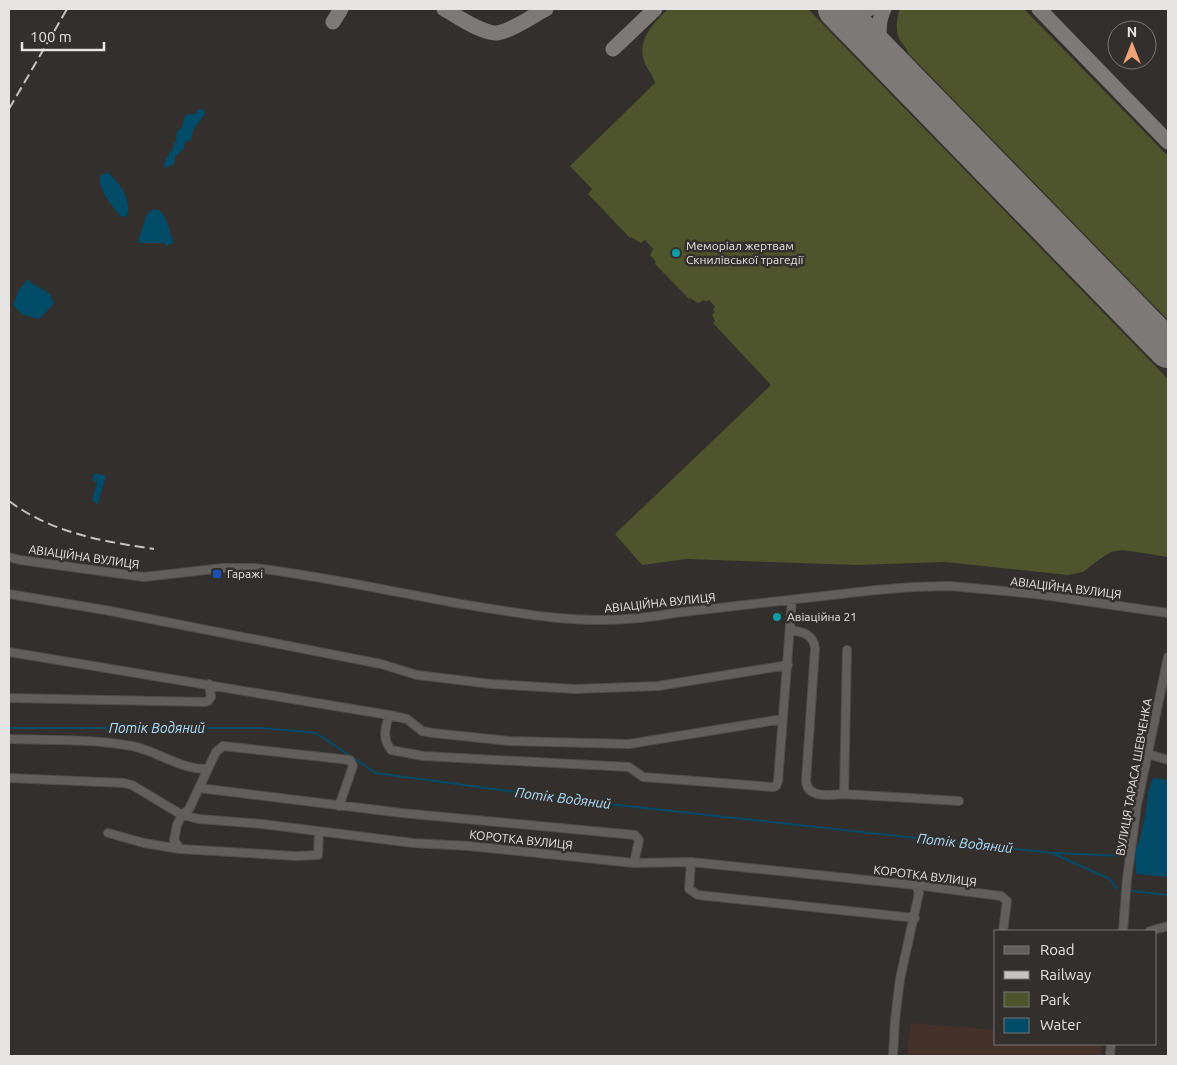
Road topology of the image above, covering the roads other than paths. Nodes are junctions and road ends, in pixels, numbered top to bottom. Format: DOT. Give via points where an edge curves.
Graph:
graph roads {
  1 [pos="9,556"];
  2 [pos="9,594"];
  3 [pos="792,600"];
  4 [pos="1168,613"];
  5 [pos="790,630"];
  6 [pos="848,650"];
  7 [pos="9,652"];
  8 [pos="1168,658"];
  9 [pos="788,665"];
  10 [pos="209,684"];
  11 [pos="9,698"];
  12 [pos="389,715"];
  13 [pos="783,719"];
  14 [pos="9,739"];
  15 [pos="1148,754"];
  16 [pos="1168,760"];
  17 [pos="208,769"];
  18 [pos="9,778"];
  19 [pos="199,788"];
  20 [pos="844,794"];
  21 [pos="959,800"];
  22 [pos="339,806"];
  23 [pos="182,815"];
  24 [pos="319,832"];
  25 [pos="108,833"];
  26 [pos="180,850"];
  27 [pos="692,862"];
  28 [pos="634,863"];
  29 [pos="916,885"];
  30 [pos="915,918"];
  31 [pos="1168,926"];
  32 [pos="1003,930"];
  33 [pos="1123,930"];
  34 [pos="1154,930"];
  35 [pos="893,1056"];
  1 -- 3 [label="street, АВІАЦІЙНА ВУЛИЦЯ" via="144,577 223,568 254,568 572,620 647,618"];
  2 -- 9 [label="street" via="372,662 417,675 492,684 575,689 658,686"];
  3 -- 4 [label="street, АВІАЦІЙНА ВУЛИЦЯ" via="950,586 1036,594"];
  3 -- 5 [label="street"];
  5 -- 9 [label="street"];
  5 -- 20 [label="street" via="804,632 812,638 815,648 806,786 812,793"];
  6 -- 20 [label="street"];
  7 -- 10 [label="street"];
  8 -- 15 [label="street, ВУЛИЦЯ ТАРАСА ШЕВЧЕНКА"];
  9 -- 13 [label="street"];
  10 -- 11 [label="street" via="211,697 205,702"];
  10 -- 12 [label="street"];
  12 -- 13 [label="street" via="407,719 422,731 433,733 509,741 629,744"];
  12 -- 13 [label="street" via="384,734 386,743 391,750 407,754 629,766 644,778 773,787 778,781"];
  14 -- 17 [label="street" via="131,746 188,767"];
  15 -- 16 [label="street"];
  15 -- 33 [label="street, ВУЛИЦЯ ТАРАСА ШЕВЧЕНКА" via="1137,805"];
  17 -- 19 [label="street"];
  17 -- 22 [label="street" via="218,749 224,746 350,760 353,766"];
  18 -- 23 [label="street, КОРОТКА ВУЛИЦЯ" via="124,783"];
  19 -- 22 [label="street"];
  19 -- 23 [label="street" via="187,812"];
  20 -- 21 [label="street"];
  22 -- 28 [label="street" via="634,836 639,840"];
  23 -- 24 [label="street, КОРОТКА ВУЛИЦЯ"];
  23 -- 26 [label="street" via="174,834"];
  24 -- 26 [label="street" via="317,855"];
  24 -- 28 [label="street, КОРОТКА ВУЛИЦЯ"];
  25 -- 26 [label="street"];
  27 -- 28 [label="street, КОРОТКА ВУЛИЦЯ"];
  27 -- 29 [label="street, КОРОТКА ВУЛИЦЯ"];
  27 -- 30 [label="street" via="689,889 698,895"];
  29 -- 30 [label="street" via="919,893"];
  29 -- 32 [label="street, КОРОТКА ВУЛИЦЯ" via="1001,896 1007,901"];
  30 -- 35 [label="street" via="900,980"];
  31 -- 34 [label="street"];
}
